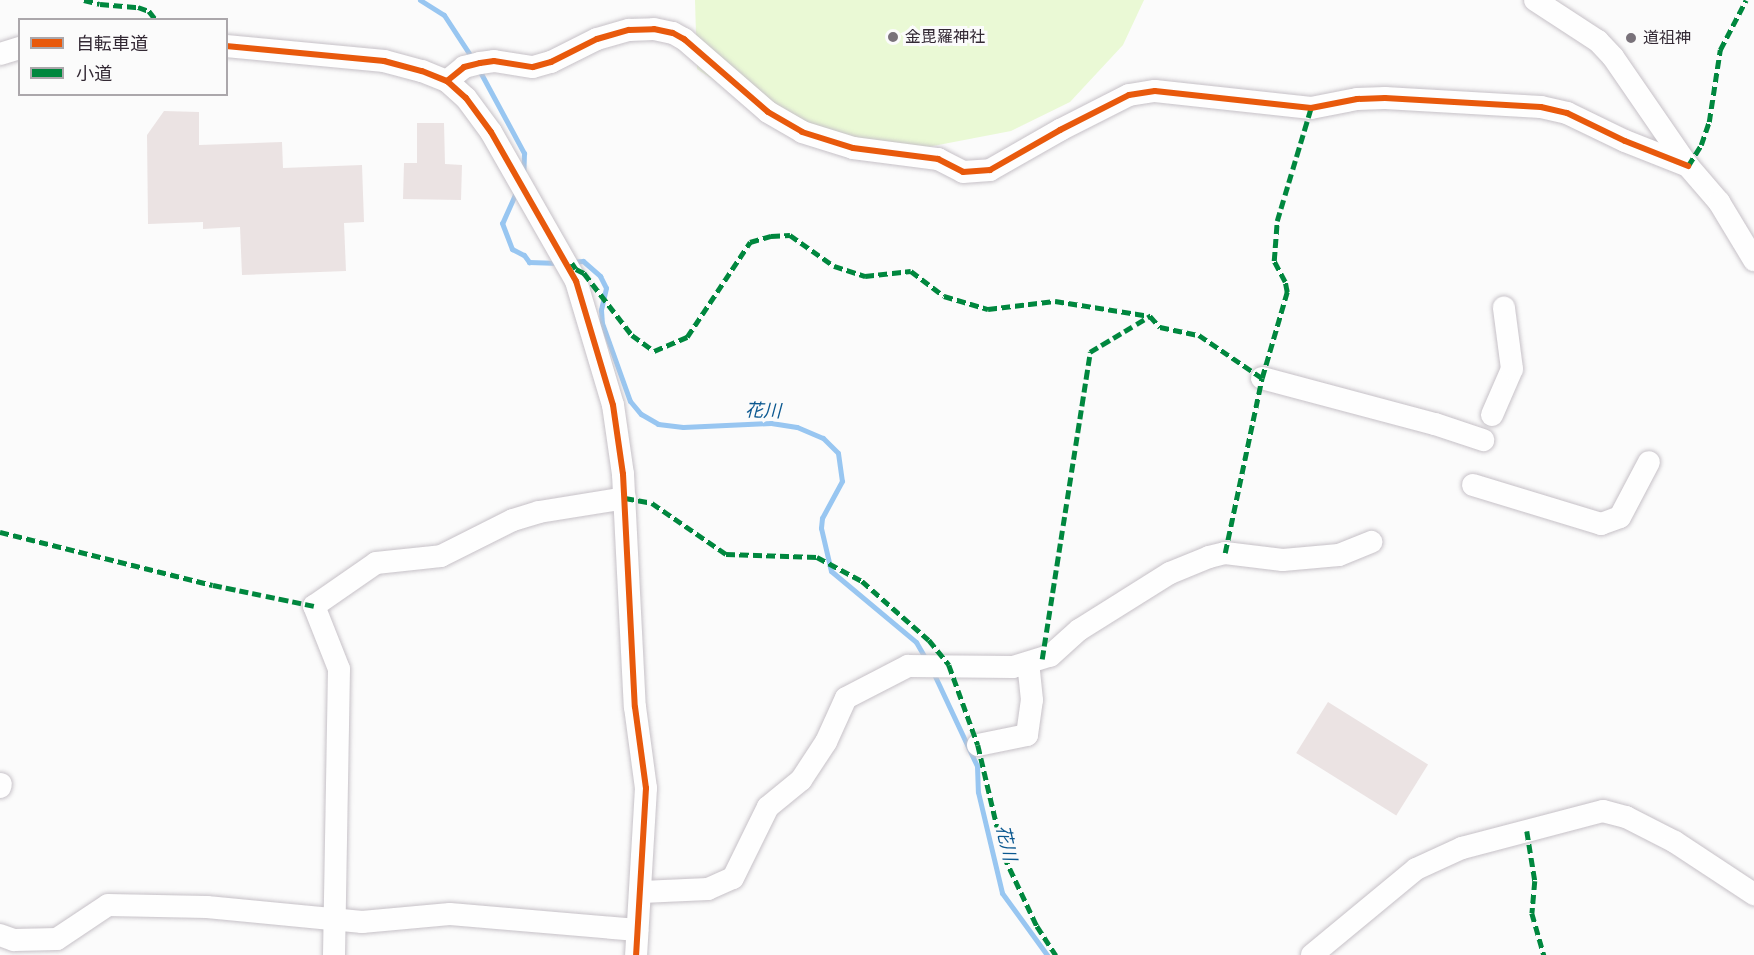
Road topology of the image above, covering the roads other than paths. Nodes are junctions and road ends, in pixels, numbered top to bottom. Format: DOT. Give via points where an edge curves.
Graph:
graph roads {
  1 [pos="1534,0"];
  2 [pos="228,46"];
  3 [pos="18,49"];
  4 [pos="0,54"];
  5 [pos="447,81"];
  6 [pos="1688,166"];
  7 [pos="1754,260"];
  8 [pos="1504,308"];
  9 [pos="1262,378"];
  10 [pos="1492,415"];
  11 [pos="1483,440"];
  12 [pos="1649,462"];
  13 [pos="1473,485"];
  14 [pos="625,498"];
  15 [pos="1371,542"];
  16 [pos="1028,663"];
  17 [pos="978,745"];
  18 [pos="642,892"];
  19 [pos="1754,894"];
  20 [pos="333,921"];
  21 [pos="637,930"];
  22 [pos="0,935"];
  23 [pos="334,955"];
  24 [pos="636,955"];
  25 [pos="1312,955"];
  1 -- 6 [label="street" via="1598,41 1613,57"];
  2 -- 5 [label="street" via="384,62 422,70"];
  3 -- 4 [label="street"];
  5 -- 6 [label="street" via="464,67 494,61 533,67 597,39 629,30 654,29 684,39 768,112 802,132 853,148 938,159 963,172 990,170 1129,95 1155,90 1311,108 1385,98 1541,106 1567,113"];
  5 -- 14 [label="street" via="466,98 490,132 576,282 613,405"];
  6 -- 7 [label="street" via="1719,201"];
  8 -- 10 [label="street" via="1512,369"];
  9 -- 11 [label="street"];
  12 -- 13 [label="street" via="1620,517 1601,524"];
  14 -- 18 [label="street" via="635,707 646,788"];
  14 -- 20 [label="street" via="513,520 441,556 376,563 314,606 339,669"];
  15 -- 16 [label="street" via="1339,555 1284,560 1224,554 1209,557 1170,573 1079,630 1050,656"];
  16 -- 17 [label="street" via="1032,700 1027,735"];
  16 -- 18 [label="street" via="1013,667 908,666 846,698 826,742 801,780 768,807 733,878 708,890"];
  18 -- 21 [label="street"];
  19 -- 25 [label="street" via="1675,842 1626,817 1603,811 1462,848 1416,869"];
  20 -- 21 [label="street" via="450,914"];
  20 -- 22 [label="street" via="207,907 108,905 57,939 14,940"];
  20 -- 23 [label="street"];
  21 -- 24 [label="street"];
}
